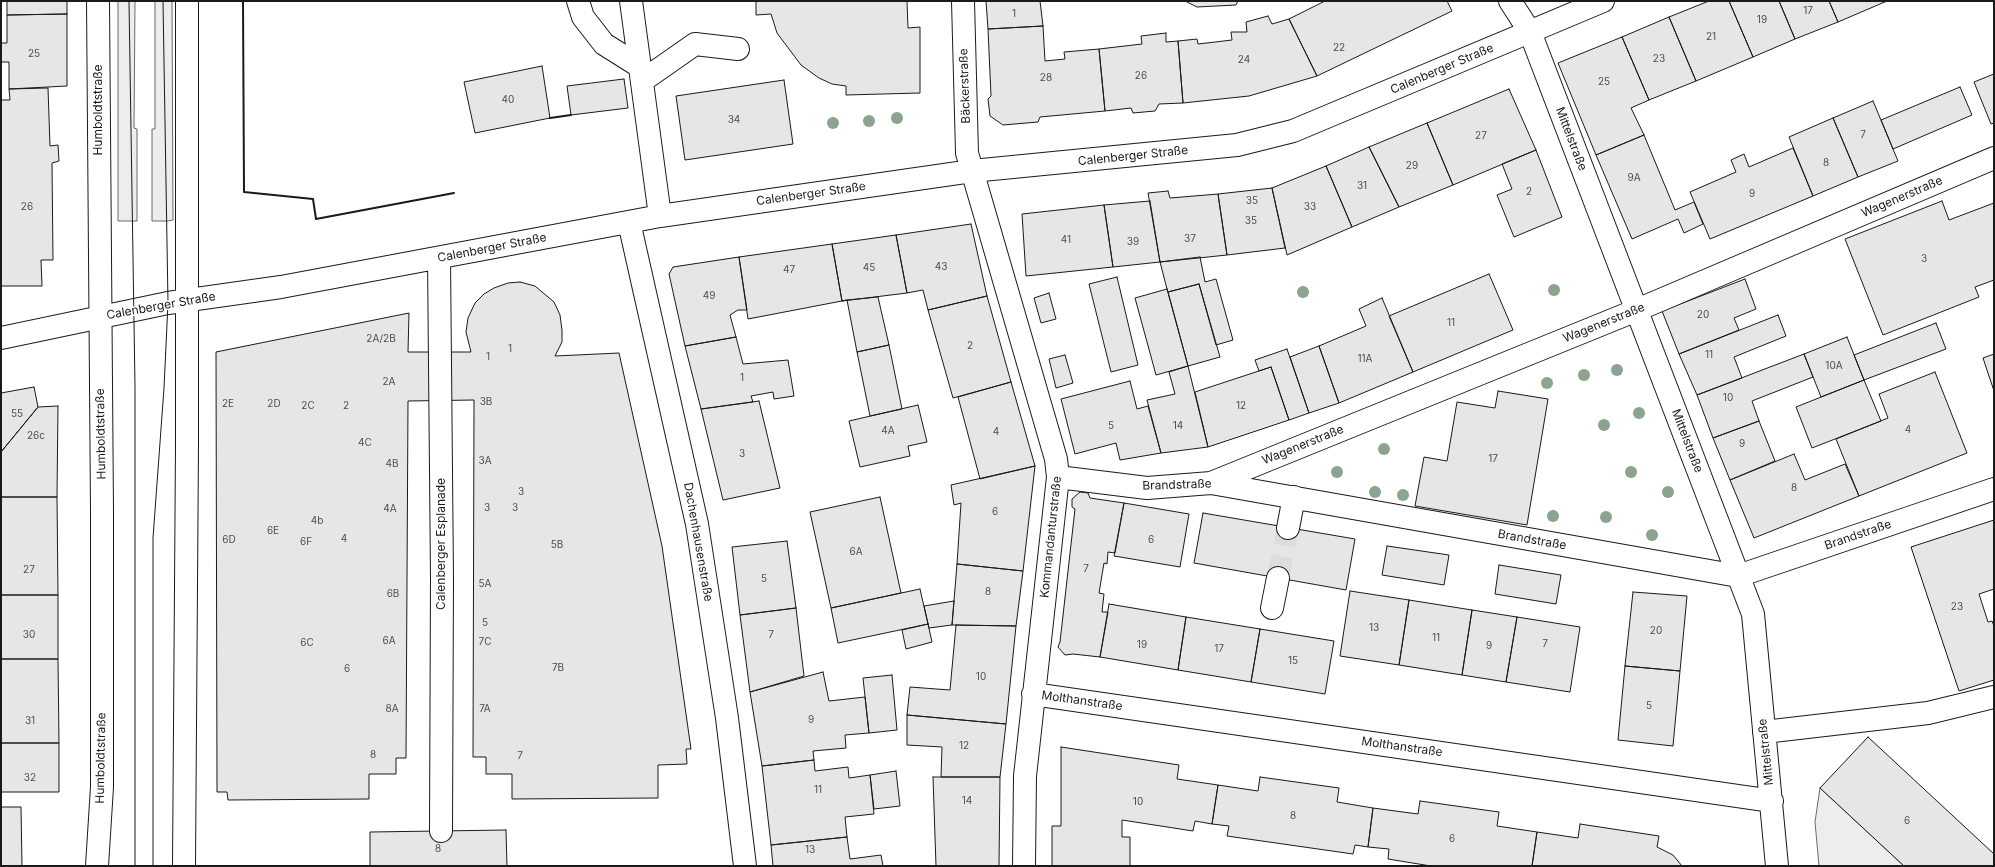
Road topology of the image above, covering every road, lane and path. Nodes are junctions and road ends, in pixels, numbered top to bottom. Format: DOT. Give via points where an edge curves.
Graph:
graph roads {
  1 [pos="98,1"];
  2 [pos="187,1"];
  3 [pos="578,1"];
  4 [pos="631,1"];
  5 [pos="963,1"];
  6 [pos="1510,1"];
  7 [pos="1603,1"];
  8 [pos="1530,32"];
  9 [pos="738,49"];
  10 [pos="640,74"];
  11 [pos="1994,158"];
  12 [pos="972,171"];
  13 [pos="660,216"];
  14 [pos="629,222"];
  15 [pos="439,258"];
  16 [pos="187,301"];
  17 [pos="1637,310"];
  18 [pos="99,317"];
  19 [pos="1,338"];
  20 [pos="1058,477"];
  21 [pos="1210,483"];
  22 [pos="1994,489"];
  23 [pos="1294,497"];
  24 [pos="1288,528"];
  25 [pos="1738,576"];
  26 [pos="1278,578"];
  27 [pos="1272,608"];
  28 [pos="1033,694"];
  29 [pos="1994,697"];
  30 [pos="1764,732"];
  31 [pos="1772,801"];
  32 [pos="441,831"];
  33 [pos="97,866"];
  34 [pos="184,866"];
  35 [pos="746,866"];
  36 [pos="1024,866"];
  37 [pos="1777,866"];
  1 -- 18 [label="street, Humboldtstraße"];
  2 -- 16 [label="street"];
  3 -- 10 [label="street" via="583,16 604,44"];
  4 -- 10 [label="street"];
  5 -- 12 [label="street, Bäckerstraße" via="968,153"];
  6 -- 8 [label="street, Mittelstraße"];
  7 -- 8 [label="street, Calenberger Straße"];
  8 -- 12 [label="street, Calenberger Straße" via="1293,131 1237,145"];
  8 -- 17 [label="street, Mittelstraße"];
  9 -- 10 [label="street" via="695,44"];
  10 -- 13 [label="street"];
  11 -- 17 [label="street, Wagenerstraße"];
  12 -- 13 [label="street, Calenberger Straße"];
  12 -- 20 [label="street, Kommandanturstraße" via="1056,458"];
  13 -- 14 [label="street, Calenberger Straße"];
  14 -- 15 [label="street, Calenberger Straße"];
  14 -- 35 [label="street, Dachenhausenstraße" via="697,524 727,718"];
  15 -- 16 [label="street, Calenberger Straße"];
  15 -- 32 [label="street, Calenberger Esplanade"];
  16 -- 18 [label="street, Calenberger Straße" via="168,302"];
  16 -- 34 [label="street"];
  17 -- 21 [label="street, Wagenerstraße"];
  17 -- 25 [label="street, Mittelstraße"];
  18 -- 19 [label="street, Calenberger Straße"];
  18 -- 33 [label="street, Humboldtstraße" via="102,787"];
  20 -- 21 [label="street, Brandstraße" via="1147,488"];
  20 -- 28 [label="street, Kommandanturstraße"];
  21 -- 23 [label="street, Brandstraße"];
  22 -- 25 [label="street, Brandstraße"];
  23 -- 24 [label="street"];
  23 -- 25 [label="street, Brandstraße"];
  25 -- 30 [label="street, Mittelstraße" via="1753,614"];
  26 -- 27 [label="street"];
  28 -- 31 [label="street, Molthanstraße"];
  28 -- 36 [label="street, Kommandanturstraße" via="1025,776"];
  29 -- 30 [label="street" via="1928,714"];
  30 -- 31 [label="street, Mittelstraße"];
  31 -- 37 [label="street, Mittelstraße"];
}
